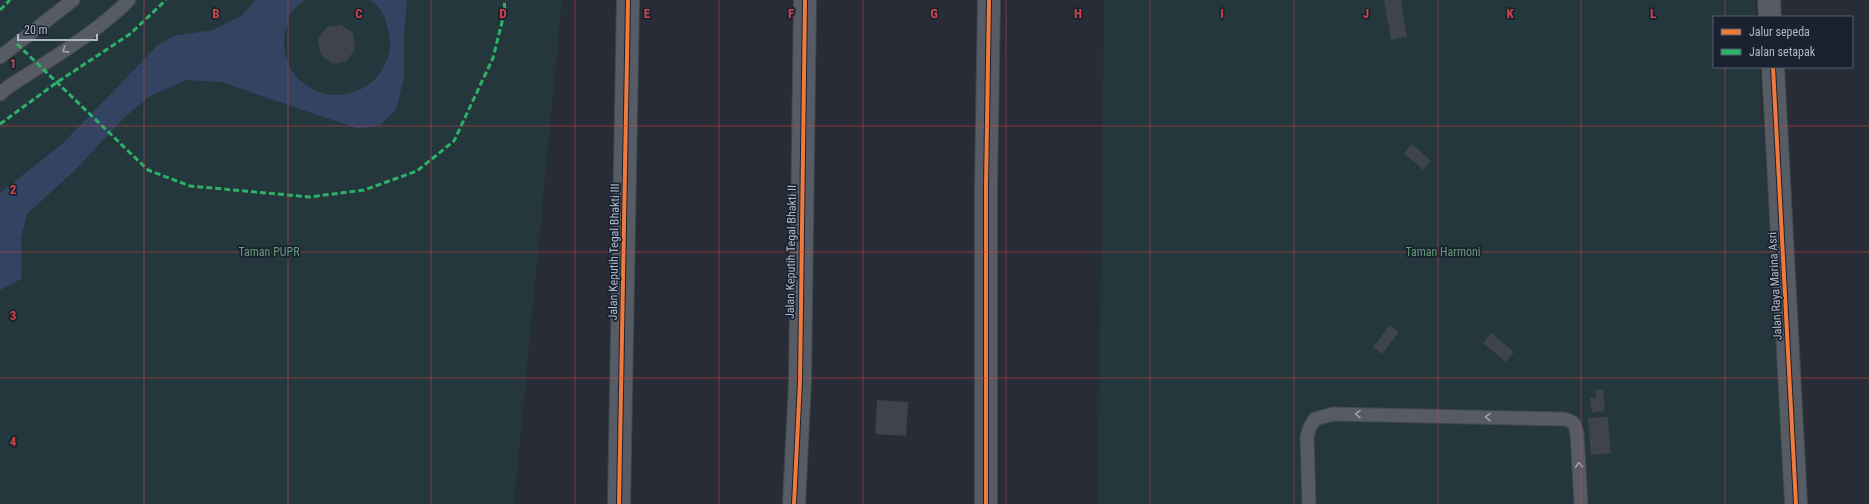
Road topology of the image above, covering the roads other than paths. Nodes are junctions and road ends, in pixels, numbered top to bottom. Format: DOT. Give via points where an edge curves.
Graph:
graph roads {
  1 [pos="73,0"];
  2 [pos="129,0"];
  3 [pos="628,0"];
  4 [pos="805,0"];
  5 [pos="989,0"];
  6 [pos="1769,0"];
  7 [pos="1770,16"];
  8 [pos="0,57"];
  9 [pos="1773,68"];
  10 [pos="3,86"];
  11 [pos="620,504"];
  12 [pos="794,504"];
  13 [pos="986,504"];
  14 [pos="1309,504"];
  15 [pos="1580,504"];
  16 [pos="1796,504"];
  1 -- 8 [label="lane"];
  2 -- 10 [label="lane, one-way" via="77,42"];
  3 -- 11 [label="street, Jalan Keputih Tegal Bhakti III"];
  4 -- 12 [label="street, Jalan Keputih Tegal Bhakti II" via="800,381"];
  5 -- 13 [label="street"];
  6 -- 7 [label="street"];
  9 -- 16 [label="street, Jalan Raya Marina Asri"];
  15 -- 14 [label="lane, one-way" via="1577,434 1572,421 1333,414 1315,419 1307,436"];
}
